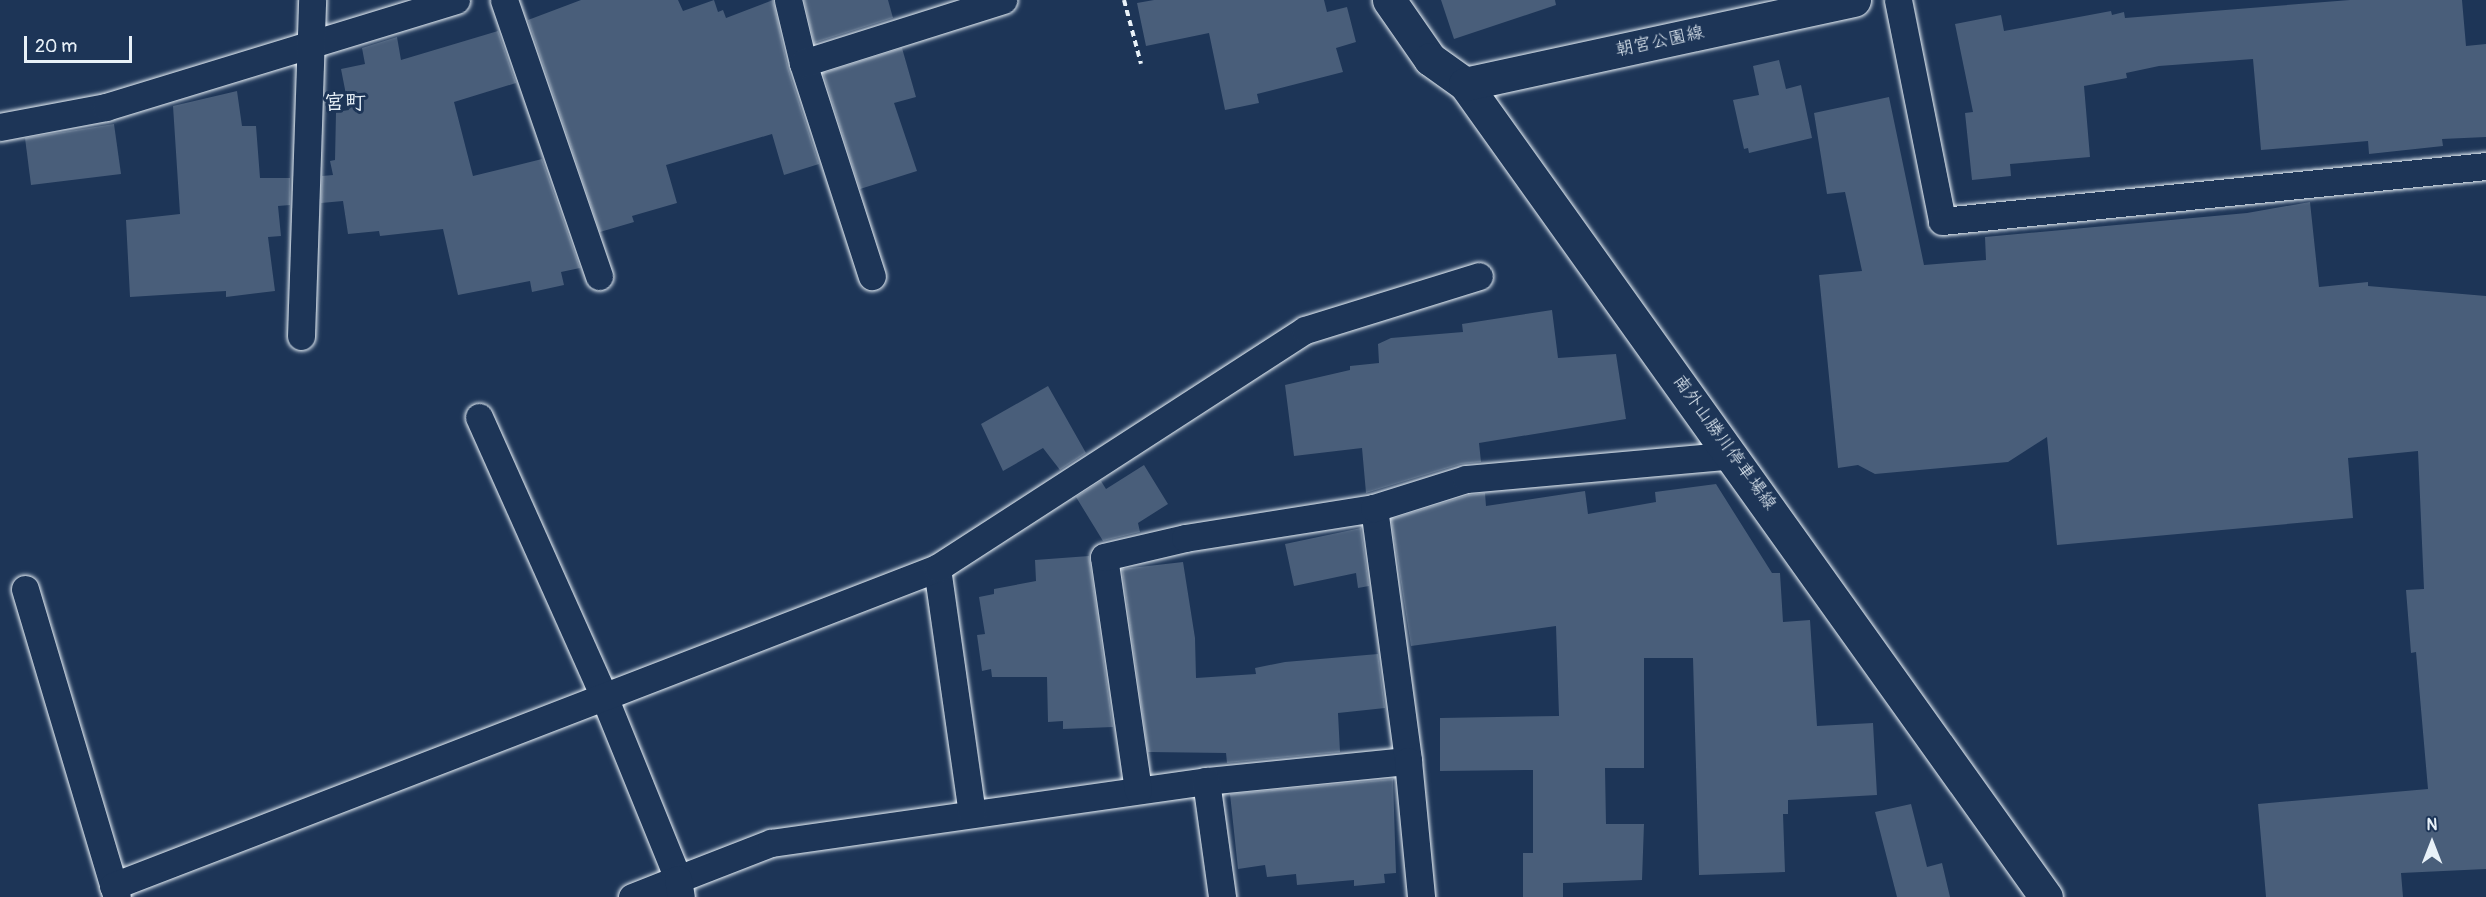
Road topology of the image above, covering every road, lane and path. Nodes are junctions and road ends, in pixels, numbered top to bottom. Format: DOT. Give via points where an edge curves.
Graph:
graph roads {
  1 [pos="312,0"];
  2 [pos="504,0"];
  3 [pos="788,0"];
  4 [pos="1003,0"];
  5 [pos="1124,0"];
  6 [pos="1389,0"];
  7 [pos="1854,0"];
  8 [pos="1898,0"];
  9 [pos="448,1"];
  10 [pos="309,47"];
  11 [pos="803,63"];
  12 [pos="1140,64"];
  13 [pos="1466,84"];
  14 [pos="0,127"];
  15 [pos="2486,166"];
  16 [pos="599,276"];
  17 [pos="872,276"];
  18 [pos="1479,276"];
  19 [pos="301,336"];
  20 [pos="479,417"];
  21 [pos="1733,455"];
  22 [pos="1374,508"];
  23 [pos="937,568"];
  24 [pos="25,589"];
  25 [pos="605,699"];
  26 [pos="1408,761"];
  27 [pos="1206,781"];
  28 [pos="1138,790"];
  29 [pos="972,814"];
  30 [pos="679,888"];
  31 [pos="115,891"];
  32 [pos="632,897"];
  33 [pos="1222,897"];
  34 [pos="1421,897"];
  35 [pos="2046,897"];
  1 -- 10 [label="street"];
  2 -- 16 [label="street"];
  3 -- 11 [label="street"];
  4 -- 11 [label="street"];
  5 -- 12 [label="path"];
  6 -- 13 [label="main road, 南外山勝川停車場線" via="1430,59"];
  7 -- 13 [label="main road, 朝宮公園線"];
  8 -- 15 [label="street" via="1942,221"];
  9 -- 10 [label="street"];
  10 -- 14 [label="street" via="106,107"];
  10 -- 19 [label="street"];
  11 -- 17 [label="street"];
  13 -- 21 [label="main road, 南外山勝川停車場線"];
  18 -- 23 [label="street" via="1305,330"];
  20 -- 25 [label="street"];
  21 -- 22 [label="street" via="1466,479"];
  21 -- 35 [label="main road, 南外山勝川停車場線"];
  22 -- 26 [label="street"];
  22 -- 28 [label="street" via="1185,538 1104,557"];
  23 -- 25 [label="street"];
  23 -- 29 [label="street"];
  24 -- 31 [label="street"];
  25 -- 30 [label="street"];
  25 -- 31 [label="street"];
  26 -- 27 [label="street"];
  26 -- 34 [label="street"];
  27 -- 28 [label="street"];
  27 -- 33 [label="street"];
  28 -- 29 [label="street"];
  29 -- 30 [label="street" via="771,843"];
  30 -- 32 [label="street"];
}
